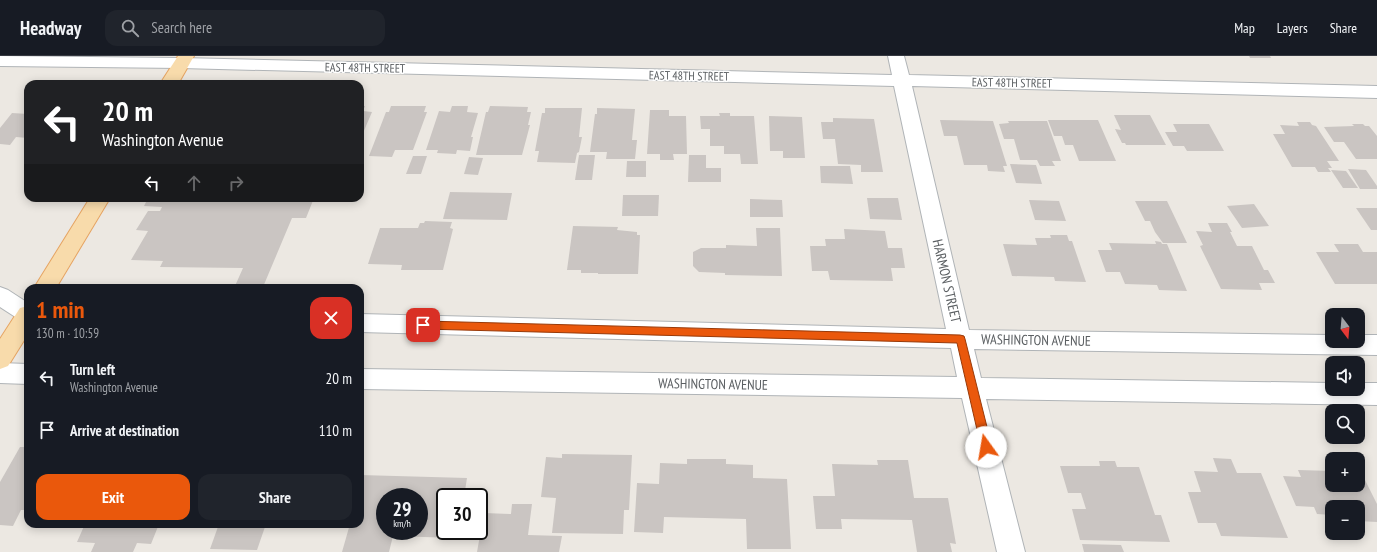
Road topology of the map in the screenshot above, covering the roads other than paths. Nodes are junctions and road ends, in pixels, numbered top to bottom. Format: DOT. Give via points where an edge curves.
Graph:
graph roads {
  1 [pos="896,56"];
  2 [pos="184,60"];
  3 [pos="0,61"];
  4 [pos="172,80"];
  5 [pos="901,81"];
  6 [pos="1377,92"];
  7 [pos="98,202"];
  8 [pos="47,284"];
  9 [pos="0,296"];
  10 [pos="24,312"];
  11 [pos="24,321"];
  12 [pos="364,323"];
  13 [pos="960,339"];
  14 [pos="1377,345"];
  15 [pos="0,359"];
  16 [pos="0,373"];
  17 [pos="24,374"];
  18 [pos="364,379"];
  19 [pos="972,387"];
  20 [pos="1377,394"];
  21 [pos="1011,552"];
  1 -- 5 [label="street, HARMON STREET"];
  2 -- 3 [label="street, EAST 48TH STREET"];
  2 -- 4 [label="main road"];
  2 -- 5 [label="street, EAST 48TH STREET"];
  5 -- 6 [label="street, EAST 48TH STREET"];
  5 -- 13 [label="street, HARMON STREET"];
  7 -- 8 [label="main road"];
  9 -- 10 [label="street"];
  11 -- 15 [label="main road"];
  12 -- 13 [label="street, WASHINGTON AVENUE"];
  13 -- 14 [label="street, WASHINGTON AVENUE"];
  13 -- 19 [label="street, HARMON STREET"];
  16 -- 17 [label="street"];
  18 -- 19 [label="street, WASHINGTON AVENUE"];
  19 -- 20 [label="street, WASHINGTON AVENUE"];
  19 -- 21 [label="street, HARMON STREET"];
}
